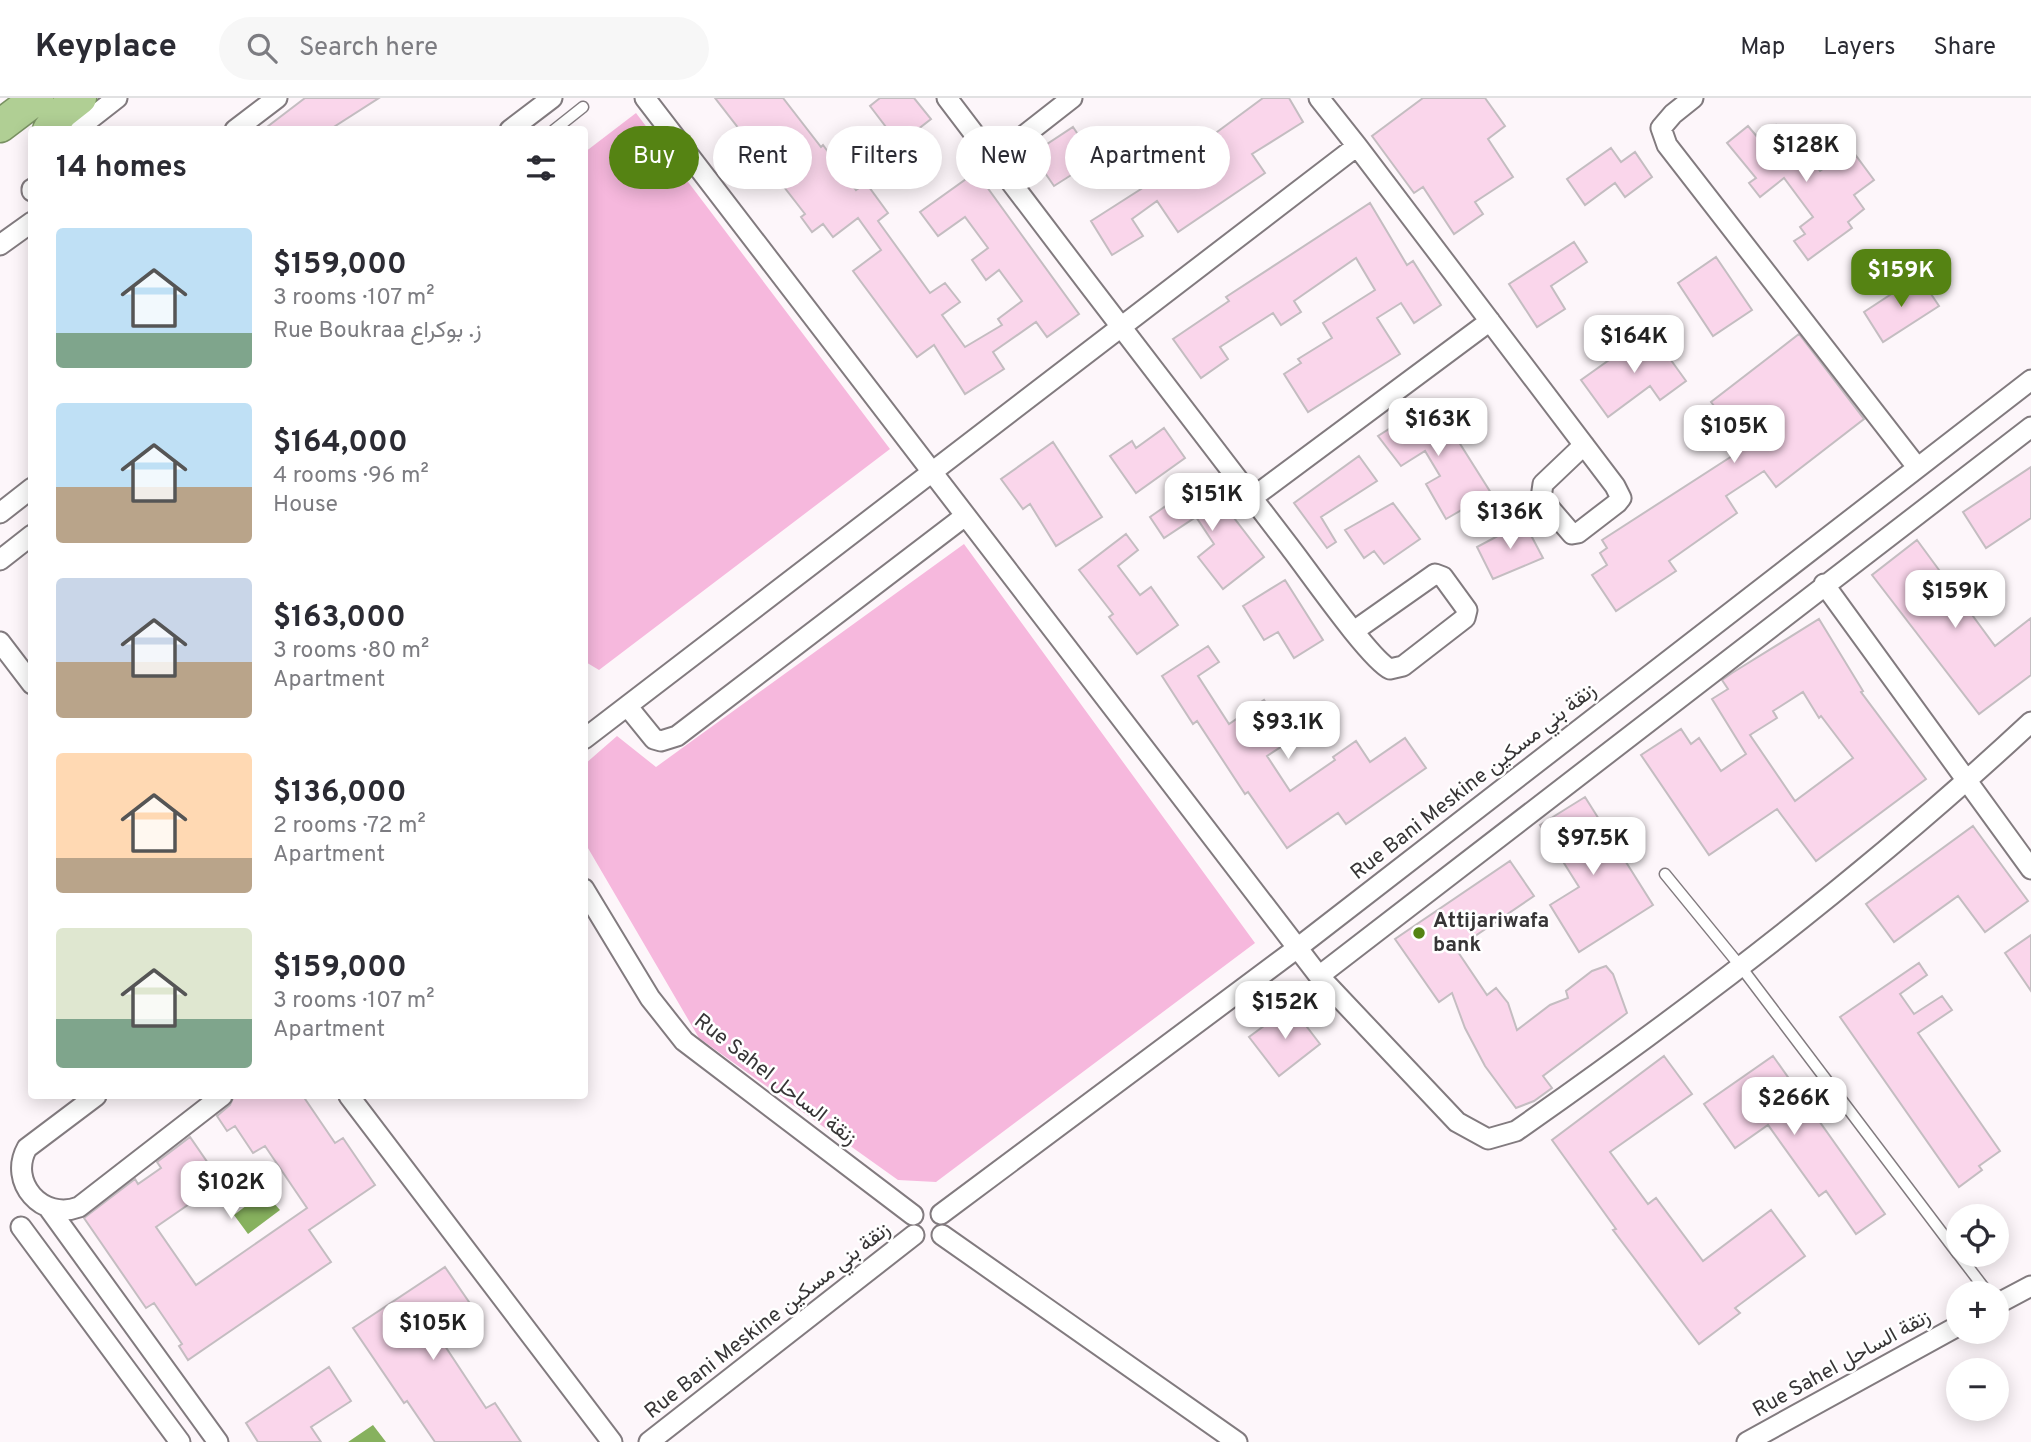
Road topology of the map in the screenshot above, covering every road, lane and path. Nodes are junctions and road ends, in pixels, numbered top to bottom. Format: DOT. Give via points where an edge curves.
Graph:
graph roads {
  1 [pos="37,98"];
  2 [pos="80,98"];
  3 [pos="117,98"];
  4 [pos="277,98"];
  5 [pos="552,98"];
  6 [pos="645,98"];
  7 [pos="947,98"];
  8 [pos="1072,98"];
  9 [pos="1319,98"];
  10 [pos="1693,98"];
  11 [pos="583,107"];
  12 [pos="0,126"];
  13 [pos="51,126"];
  14 [pos="81,126"];
  15 [pos="240,126"];
  16 [pos="515,126"];
  17 [pos="559,126"];
  18 [pos="968,126"];
  19 [pos="1036,126"];
  20 [pos="1357,146"];
  21 [pos="1016,189"];
  22 [pos="28,230"];
  23 [pos="0,245"];
  24 [pos="1490,321"];
  25 [pos="1120,328"];
  26 [pos="2031,380"];
  27 [pos="2031,427"];
  28 [pos="1584,445"];
  29 [pos="1917,467"];
  30 [pos="933,470"];
  31 [pos="28,491"];
  32 [pos="1252,498"];
  33 [pos="0,513"];
  34 [pos="965,516"];
  35 [pos="28,539"];
  36 [pos="0,559"];
  37 [pos="1824,584"];
  38 [pos="1354,631"];
  39 [pos="0,642"];
  40 [pos="28,679"];
  41 [pos="628,707"];
  42 [pos="2031,722"];
  43 [pos="588,736"];
  44 [pos="1967,782"];
  45 [pos="2031,869"];
  46 [pos="1665,874"];
  47 [pos="588,896"];
  48 [pos="1296,949"];
  49 [pos="1741,967"];
  50 [pos="1319,976"];
  51 [pos="92,1099"];
  52 [pos="218,1099"];
  53 [pos="351,1099"];
  54 [pos="50,1210"];
  55 [pos="941,1214"];
  56 [pos="913,1215"];
  57 [pos="21,1227"];
  58 [pos="914,1235"];
  59 [pos="942,1235"];
  60 [pos="1946,1237"];
  61 [pos="2031,1286"];
  62 [pos="2009,1298"];
  63 [pos="1946,1333"];
  64 [pos="180,1442"];
  65 [pos="218,1442"];
  66 [pos="612,1442"];
  67 [pos="649,1442"];
  68 [pos="1237,1442"];
  69 [pos="1747,1442"];
  1 -- 12 [label="highway"];
  2 -- 13 [label="highway"];
  3 -- 14 [label="street"];
  4 -- 15 [label="street"];
  5 -- 16 [label="street"];
  6 -- 30 [label="street"];
  7 -- 18 [label="street"];
  8 -- 19 [label="street"];
  9 -- 20 [label="street"];
  10 -- 29 [label="street" via="1661,128 1667,145"];
  11 -- 17 [label="lane"];
  20 -- 24 [label="street"];
  20 -- 25 [label="street"];
  21 -- 25 [label="street"];
  22 -- 23 [label="street"];
  24 -- 28 [label="street"];
  24 -- 32 [label="street"];
  25 -- 30 [label="street"];
  25 -- 32 [label="street"];
  26 -- 29 [label="street, Rue Bani Meskine زنقة بني مسكين"];
  27 -- 37 [label="street"];
  28 -- 28 [label="street" via="1621,498 1572,534 1540,491"];
  29 -- 48 [label="street, Rue Bani Meskine زنقة بني مسكين"];
  30 -- 34 [label="street"];
  30 -- 41 [label="street"];
  31 -- 33 [label="street"];
  32 -- 38 [label="street"];
  34 -- 41 [label="street" via="677,736 654,739"];
  34 -- 48 [label="street"];
  35 -- 36 [label="street"];
  37 -- 44 [label="street"];
  37 -- 50 [label="street"];
  38 -- 38 [label="street" via="1380,663 1396,668 1465,618 1466,610 1443,577 1435,574"];
  39 -- 40 [label="street"];
  41 -- 43 [label="street"];
  42 -- 44 [label="street"];
  44 -- 45 [label="street"];
  44 -- 49 [label="street"];
  46 -- 49 [label="lane"];
  47 -- 56 [label="street, Rue Sahel زنقة الساحل" via="650,998 684,1041"];
  48 -- 50 [label="street"];
  48 -- 55 [label="street, Rue Bani Meskine زنقة بني مسكين"];
  49 -- 50 [label="street" via="1516,1131 1488,1139 1441,1107"];
  49 -- 60 [label="lane"];
  51 -- 54 [label="street" via="27,1148 22,1157 20,1174 27,1188"];
  52 -- 54 [label="street" via="79,1207"];
  53 -- 66 [label="street"];
  54 -- 65 [label="street"];
  55 -- 56 [label="street" via="927,1207"];
  55 -- 59 [label="street" via="945,1222"];
  56 -- 58 [label="street"];
  57 -- 64 [label="street"];
  58 -- 59 [label="street" via="925,1242"];
  58 -- 67 [label="street, Rue Bani Meskine زنقة بني مسكين"];
  59 -- 68 [label="street"];
  61 -- 62 [label="street"];
  63 -- 69 [label="street, Rue Sahel زنقة الساحل"];
}
